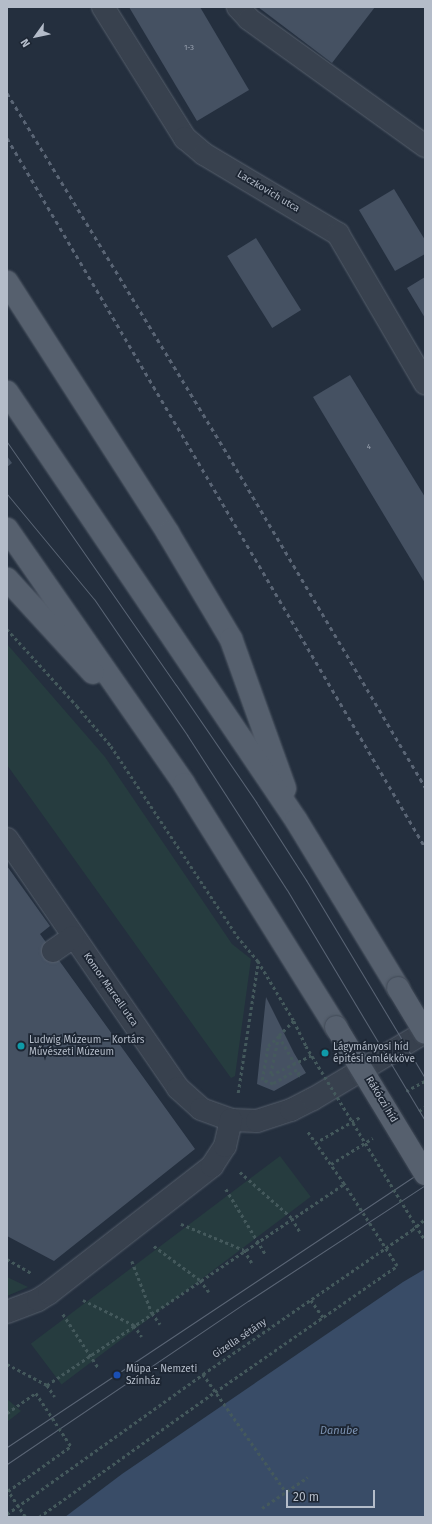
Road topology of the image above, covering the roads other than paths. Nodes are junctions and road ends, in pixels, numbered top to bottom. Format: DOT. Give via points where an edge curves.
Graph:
graph roads {
  1 [pos="103,7"];
  2 [pos="238,7"];
  3 [pos="425,146"];
  4 [pos="7,282"];
  5 [pos="425,382"];
  6 [pos="7,392"];
  7 [pos="7,529"];
  8 [pos="7,579"];
  9 [pos="184,784"];
  10 [pos="296,820"];
  11 [pos="7,839"];
  12 [pos="73,937"];
  13 [pos="53,951"];
  14 [pos="425,1032"];
  15 [pos="231,1120"];
  16 [pos="425,1174"];
  17 [pos="7,1312"];
  1 -- 5 [label="street, Laczkovich utca" via="185,138 204,154 338,234"];
  2 -- 3 [label="street" via="249,19"];
  4 -- 10 [label="main road" via="168,533 231,639"];
  6 -- 10 [label="main road"];
  7 -- 9 [label="main road"];
  8 -- 9 [label="main road" via="95,675"];
  9 -- 16 [label="main road, Rákóczi híd, bridge"];
  10 -- 14 [label="main road, bridge"];
  11 -- 12 [label="street, Komor Marcell utca"];
  12 -- 13 [label="street"];
  12 -- 15 [label="street, Komor Marcell utca" via="178,1088 201,1109"];
  14 -- 15 [label="street, Komor Marcell utca" via="291,1110 257,1121"];
  15 -- 17 [label="street" via="225,1146 212,1166 49,1293"];
}
